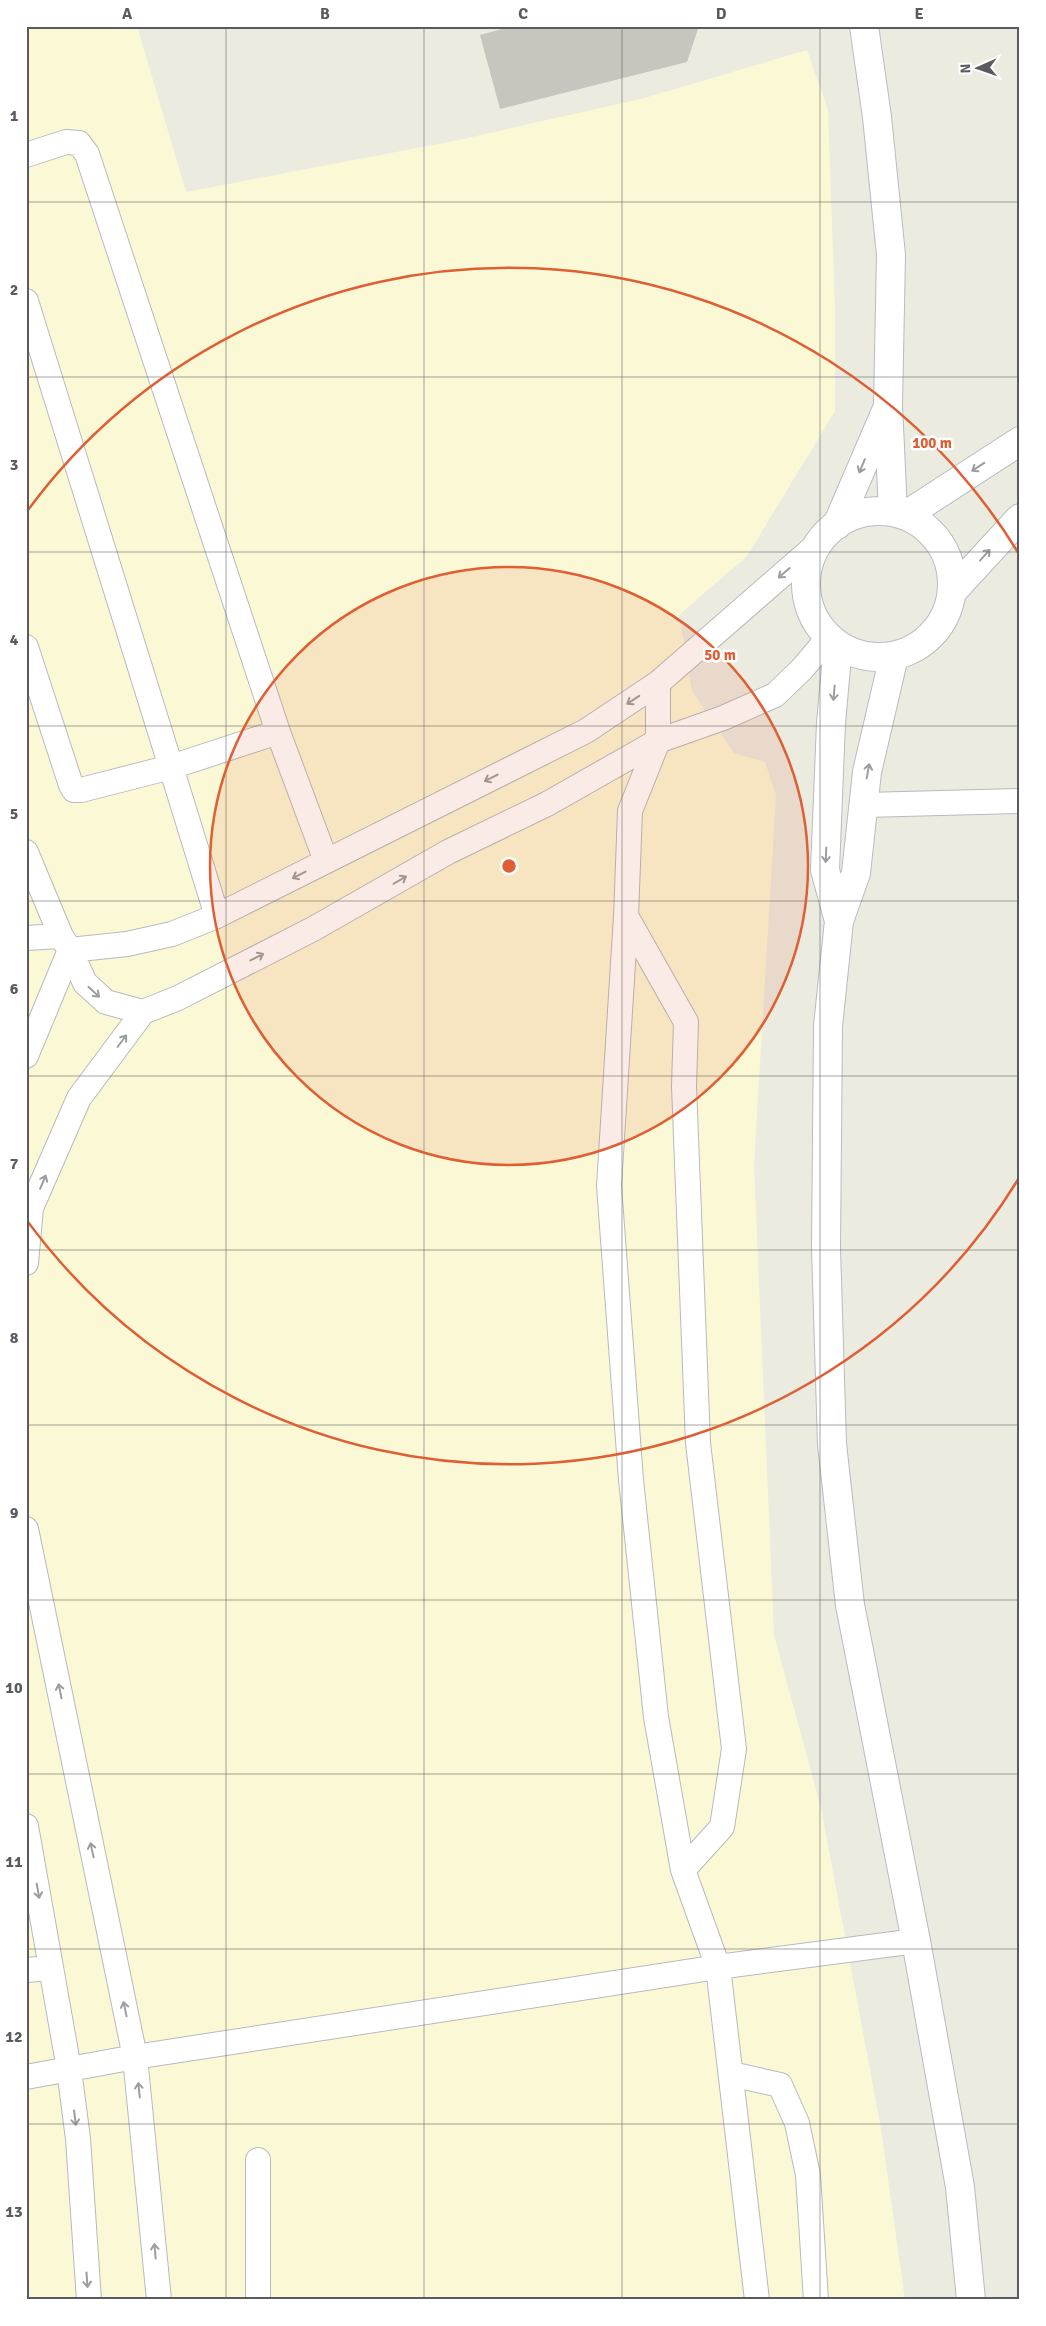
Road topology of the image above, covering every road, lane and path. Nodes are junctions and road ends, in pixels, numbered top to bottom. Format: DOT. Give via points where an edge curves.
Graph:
graph roads {
  1 [pos="864,26"];
  2 [pos="26,155"];
  3 [pos="26,302"];
  4 [pos="888,405"];
  5 [pos="1020,441"];
  6 [pos="899,514"];
  7 [pos="1020,518"];
  8 [pos="829,533"];
  9 [pos="952,592"];
  10 [pos="834,641"];
  11 [pos="26,648"];
  12 [pos="894,656"];
  13 [pos="658,683"];
  14 [pos="278,732"];
  15 [pos="658,741"];
  16 [pos="171,767"];
  17 [pos="1020,801"];
  18 [pos="864,805"];
  19 [pos="26,852"];
  20 [pos="326,861"];
  21 [pos="217,916"];
  22 [pos="626,916"];
  23 [pos="838,921"];
  24 [pos="26,938"];
  25 [pos="65,943"];
  26 [pos="143,1012"];
  27 [pos="26,1056"];
  28 [pos="26,1263"];
  29 [pos="27,1540"];
  30 [pos="26,1826"];
  31 [pos="683,1870"];
  32 [pos="916,1941"];
  33 [pos="718,1967"];
  34 [pos="51,1968"];
  35 [pos="26,1970"];
  36 [pos="135,2057"];
  37 [pos="69,2070"];
  38 [pos="731,2074"];
  39 [pos="26,2077"];
  40 [pos="258,2160"];
  41 [pos="89,2300"];
  42 [pos="159,2300"];
  43 [pos="258,2300"];
  44 [pos="757,2300"];
  45 [pos="816,2300"];
  46 [pos="971,2300"];
  1 -- 4 [label="street" via="891,255"];
  2 -- 14 [label="lane" via="66,142 79,143 87,154"];
  3 -- 16 [label="lane"];
  4 -- 6 [label="street"];
  4 -- 8 [label="street, one-way"];
  5 -- 6 [label="street, one-way"];
  6 -- 8 [label="street" via="863,512 849,517"];
  6 -- 9 [label="street" via="929,530 939,540 950,564"];
  9 -- 7 [label="street, one-way"];
  8 -- 10 [label="street" via="809,564 806,591 814,616"];
  8 -- 13 [label="lane, one-way"];
  9 -- 12 [label="street" via="938,628 918,646"];
  10 -- 12 [label="street" via="865,656"];
  10 -- 15 [label="lane" via="775,694 723,718"];
  10 -- 23 [label="street, one-way" via="825,870"];
  11 -- 16 [label="lane" via="74,790"];
  18 -- 12 [label="street, one-way" via="867,772"];
  13 -- 15 [label="lane"];
  13 -- 20 [label="lane, one-way" via="586,731"];
  14 -- 16 [label="lane"];
  14 -- 20 [label="lane"];
  15 -- 22 [label="lane" via="630,811"];
  26 -- 15 [label="lane, one-way" via="178,998 313,929 448,852 547,804"];
  16 -- 21 [label="lane"];
  17 -- 18 [label="lane"];
  18 -- 23 [label="street" via="856,873"];
  19 -- 25 [label="lane"];
  20 -- 21 [label="lane, one-way"];
  21 -- 25 [label="lane" via="163,936 127,944"];
  22 -- 31 [label="lane" via="609,1186 631,1480 656,1717"];
  22 -- 31 [label="lane" via="686,1022 684,1086 698,1443 734,1749 722,1827"];
  23 -- 32 [label="street" via="828,1026 826,1248 832,1444 850,1605"];
  24 -- 25 [label="lane"];
  25 -- 26 [label="lane, one-way" via="85,983 106,1002"];
  25 -- 27 [label="lane"];
  28 -- 26 [label="lane, one-way" via="31,1208 79,1098"];
  36 -- 29 [label="lane, one-way"];
  30 -- 34 [label="lane, one-way"];
  31 -- 33 [label="lane"];
  32 -- 33 [label="lane"];
  32 -- 46 [label="street" via="960,2187"];
  33 -- 36 [label="lane"];
  33 -- 38 [label="lane"];
  34 -- 35 [label="lane"];
  34 -- 37 [label="lane"];
  36 -- 37 [label="lane"];
  42 -- 36 [label="lane, one-way"];
  37 -- 39 [label="lane"];
  37 -- 41 [label="lane, one-way" via="78,2139"];
  38 -- 44 [label="lane"];
  38 -- 45 [label="lane" via="780,2085 797,2123 808,2175"];
  40 -- 43 [label="lane"];
}
